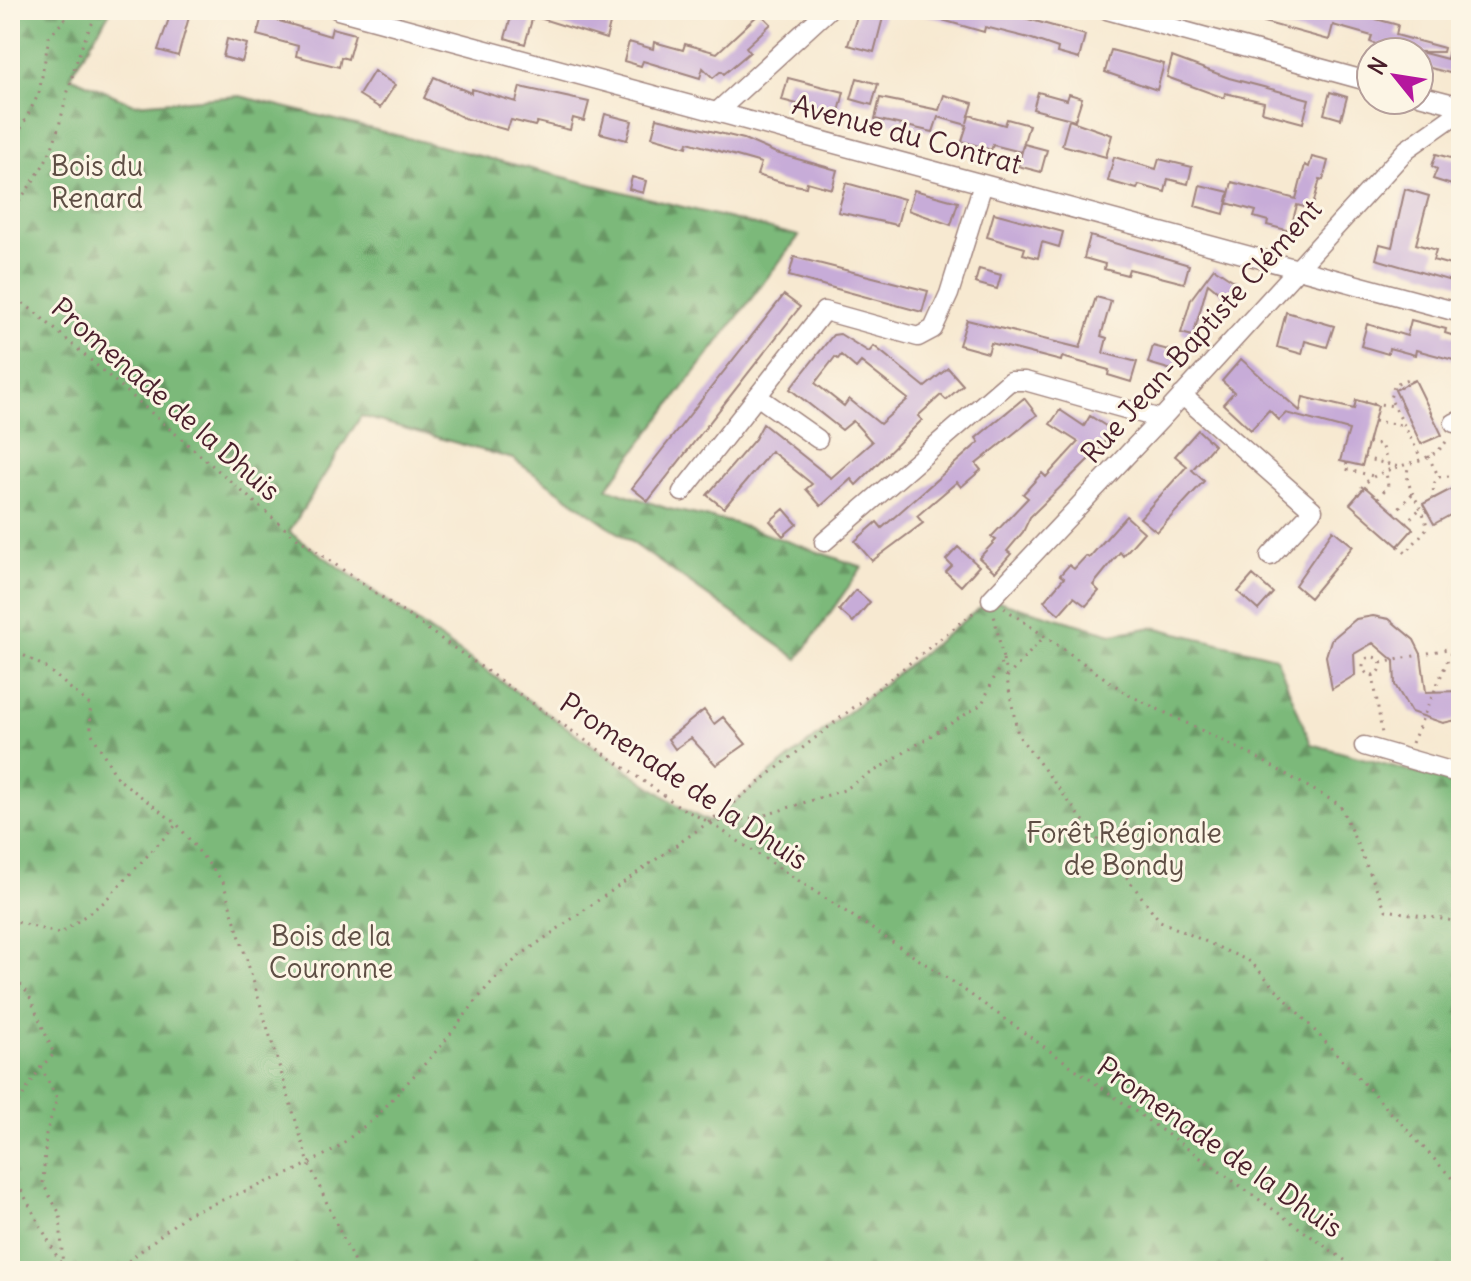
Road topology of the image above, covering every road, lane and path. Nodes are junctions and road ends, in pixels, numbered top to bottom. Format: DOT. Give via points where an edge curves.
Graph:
graph roads {
  1 [pos="73,10"];
  2 [pos="100,10"];
  3 [pos="338,10"];
  4 [pos="828,10"];
  5 [pos="1107,10"];
  6 [pos="1355,78"];
  7 [pos="1435,100"];
  8 [pos="1461,109"];
  9 [pos="718,111"];
  10 [pos="10,150"];
  11 [pos="983,184"];
  12 [pos="10,214"];
  13 [pos="1295,269"];
  14 [pos="10,294"];
  15 [pos="1461,313"];
  16 [pos="1412,382"];
  17 [pos="1182,395"];
  18 [pos="757,396"];
  19 [pos="1365,402"];
  20 [pos="1394,406"];
  21 [pos="1161,419"];
  22 [pos="1374,421"];
  23 [pos="1403,425"];
  24 [pos="818,439"];
  25 [pos="1368,442"];
  26 [pos="1461,451"];
  27 [pos="1428,456"];
  28 [pos="1364,458"];
  29 [pos="1421,459"];
  30 [pos="1347,463"];
  31 [pos="1388,463"];
  32 [pos="1409,463"];
  33 [pos="1399,467"];
  34 [pos="1386,472"];
  35 [pos="1374,476"];
  36 [pos="1439,477"];
  37 [pos="1457,486"];
  38 [pos="682,492"];
  39 [pos="1413,493"];
  40 [pos="1358,495"];
  41 [pos="1378,498"];
  42 [pos="1434,499"];
  43 [pos="1421,507"];
  44 [pos="1394,513"];
  45 [pos="1405,523"];
  46 [pos="824,542"];
  47 [pos="1398,546"];
  48 [pos="1270,556"];
  49 [pos="991,599"];
  50 [pos="1044,637"];
  51 [pos="1461,646"];
  52 [pos="10,648"];
  53 [pos="1453,648"];
  54 [pos="1003,659"];
  55 [pos="1381,663"];
  56 [pos="1373,675"];
  57 [pos="1007,677"];
  58 [pos="1364,746"];
  59 [pos="1384,752"];
  60 [pos="1405,758"];
  61 [pos="1461,774"];
  62 [pos="709,822"];
  63 [pos="177,824"];
  64 [pos="10,920"];
  65 [pos="1461,922"];
  66 [pos="10,972"];
  67 [pos="41,1067"];
  68 [pos="10,1116"];
  69 [pos="309,1164"];
  70 [pos="10,1169"];
  71 [pos="1461,1188"];
  72 [pos="1461,1209"];
  73 [pos="63,1269"];
  74 [pos="116,1271"];
  75 [pos="358,1271"];
  76 [pos="1360,1271"];
  77 [pos="1457,1271"];
  1 -- 10 [label="path" via="49,37 39,93"];
  2 -- 12 [label="path" via="70,75 54,142"];
  3 -- 9 [label="street, Avenue du Contrat"];
  4 -- 9 [label="street"];
  5 -- 6 [label="street"];
  7 -- 8 [label="street"];
  8 -- 13 [label="street, Rue Jean-Baptiste Clément" via="1407,149"];
  9 -- 11 [label="street, Avenue du Contrat"];
  11 -- 13 [label="street, Avenue du Contrat"];
  11 -- 18 [label="street" via="933,329 918,337 824,311"];
  13 -- 15 [label="street, Avenue du Contrat"];
  13 -- 17 [label="street, Rue Jean-Baptiste Clément"];
  14 -- 62 [label="path, Promenade de la Dhuis" via="289,532 683,809"];
  16 -- 20 [label="path" via="1410,378 1395,384 1390,398"];
  17 -- 21 [label="street, Rue Jean-Baptiste Clément"];
  17 -- 48 [label="street" via="1313,510"];
  18 -- 24 [label="street"];
  18 -- 38 [label="street"];
  19 -- 20 [label="path"];
  20 -- 23 [label="path"];
  21 -- 46 [label="street" via="1010,381"];
  21 -- 49 [label="street, Rue Jean-Baptiste Clément"];
  22 -- 23 [label="path"];
  23 -- 29 [label="path"];
  25 -- 31 [label="path" via="1381,445"];
  26 -- 27 [label="path" via="1451,432 1444,447"];
  27 -- 29 [label="path"];
  27 -- 36 [label="path"];
  28 -- 31 [label="path"];
  29 -- 32 [label="path"];
  30 -- 35 [label="path" via="1345,469"];
  31 -- 33 [label="path"];
  32 -- 33 [label="path"];
  32 -- 39 [label="path" via="1407,482"];
  33 -- 34 [label="path"];
  34 -- 35 [label="path"];
  34 -- 41 [label="path" via="1388,486"];
  35 -- 40 [label="path"];
  36 -- 37 [label="path" via="1449,476"];
  36 -- 42 [label="path" via="1433,485"];
  39 -- 43 [label="path"];
  39 -- 44 [label="path"];
  43 -- 45 [label="path"];
  43 -- 47 [label="path" via="1427,528 1406,553"];
  49 -- 50 [label="path"];
  49 -- 54 [label="path"];
  49 -- 62 [label="path"];
  50 -- 57 [label="path"];
  50 -- 65 [label="path" via="1129,695 1340,805 1386,910"];
  51 -- 53 [label="path"];
  52 -- 63 [label="path" via="45,667 90,705 91,732 117,778"];
  53 -- 55 [label="path"];
  53 -- 60 [label="path"];
  54 -- 57 [label="path"];
  54 -- 62 [label="path" via="982,704 844,790 756,818"];
  55 -- 56 [label="path"];
  55 -- 56 [label="path" via="1374,657 1365,661 1364,669"];
  56 -- 59 [label="path"];
  57 -- 71 [label="path" via="1018,735 1160,921 1251,962"];
  58 -- 59 [label="street"];
  59 -- 60 [label="street"];
  60 -- 61 [label="street"];
  62 -- 69 [label="path" via="518,957 376,1117"];
  62 -- 76 [label="path, Promenade de la Dhuis" via="950,980"];
  63 -- 64 [label="path" via="104,902 60,934"];
  63 -- 69 [label="path" via="223,882"];
  66 -- 67 [label="path" via="29,995 54,1054"];
  67 -- 68 [label="path"];
  67 -- 73 [label="path" via="57,1099 46,1134 43,1184 60,1214"];
  69 -- 74 [label="path" via="187,1214"];
  69 -- 75 [label="path"];
  70 -- 73 [label="path"];
  72 -- 77 [label="path"];
}
